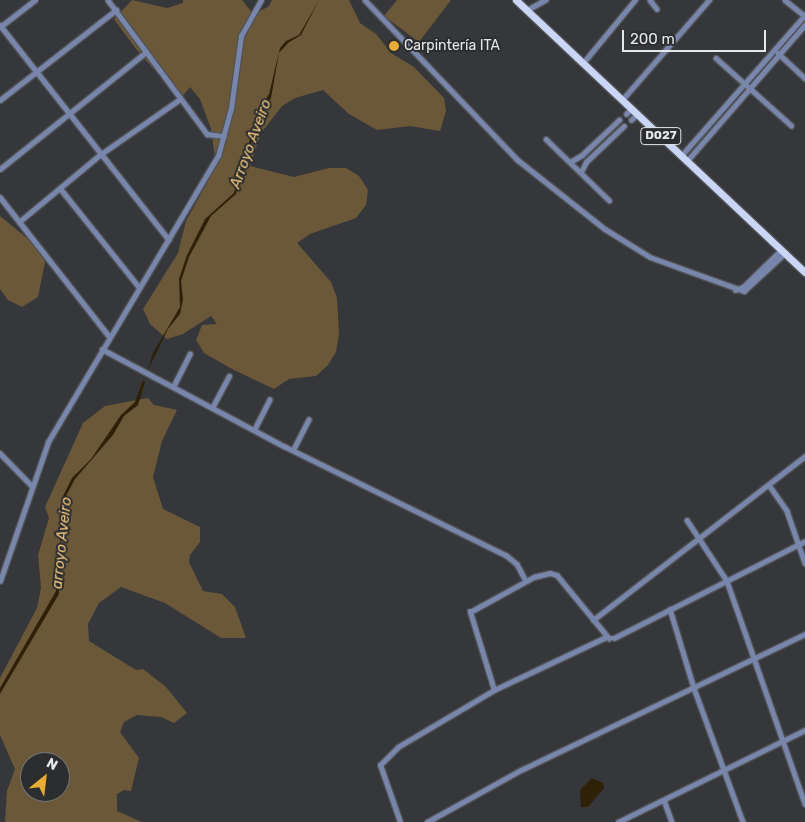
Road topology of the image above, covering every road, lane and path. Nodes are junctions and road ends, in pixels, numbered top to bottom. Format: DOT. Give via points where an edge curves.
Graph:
graph roads {
  1 [pos="35,0"];
  2 [pos="108,0"];
  3 [pos="261,0"];
  4 [pos="365,0"];
  5 [pos="516,0"];
  6 [pos="545,0"];
  7 [pos="635,0"];
  8 [pos="650,0"];
  9 [pos="709,0"];
  10 [pos="785,0"];
  11 [pos="116,10"];
  12 [pos="527,10"];
  13 [pos="658,10"];
  14 [pos="805,15"];
  15 [pos="805,25"];
  16 [pos="0,26"];
  17 [pos="774,50"];
  18 [pos="146,52"];
  19 [pos="780,54"];
  20 [pos="716,58"];
  21 [pos="583,63"];
  22 [pos="36,72"];
  23 [pos="805,78"];
  24 [pos="744,84"];
  25 [pos="750,88"];
  26 [pos="180,99"];
  27 [pos="0,100"];
  28 [pos="622,100"];
  29 [pos="631,112"];
  30 [pos="69,113"];
  31 [pos="619,120"];
  32 [pos="631,120"];
  33 [pos="791,125"];
  34 [pos="624,126"];
  35 [pos="224,136"];
  36 [pos="546,139"];
  37 [pos="101,154"];
  38 [pos="684,158"];
  39 [pos="570,162"];
  40 [pos="0,169"];
  41 [pos="581,172"];
  42 [pos="60,188"];
  43 [pos="0,196"];
  44 [pos="609,200"];
  45 [pos="19,222"];
  46 [pos="169,240"];
  47 [pos="783,251"];
  48 [pos="805,272"];
  49 [pos="139,287"];
  50 [pos="109,336"];
  51 [pos="102,349"];
  52 [pos="190,354"];
  53 [pos="229,376"];
  54 [pos="173,387"];
  55 [pos="269,400"];
  56 [pos="212,408"];
  57 [pos="308,420"];
  58 [pos="254,430"];
  59 [pos="293,450"];
  60 [pos="0,453"];
  61 [pos="805,456"];
  62 [pos="769,485"];
  63 [pos="32,486"];
  64 [pos="687,520"];
  65 [pos="700,536"];
  66 [pos="805,541"];
  67 [pos="799,544"];
  68 [pos="805,563"];
  69 [pos="0,580"];
  70 [pos="727,580"];
  71 [pos="526,581"];
  72 [pos="670,609"];
  73 [pos="592,620"];
  74 [pos="805,634"];
  75 [pos="609,638"];
  76 [pos="754,659"];
  77 [pos="694,688"];
  78 [pos="494,690"];
  79 [pos="805,730"];
  80 [pos="783,742"];
  81 [pos="724,770"];
  82 [pos="664,800"];
  83 [pos="805,804"];
  84 [pos="400,822"];
  85 [pos="427,822"];
  86 [pos="618,822"];
  87 [pos="672,822"];
  88 [pos="743,822"];
  1 -- 16 [label="street"];
  2 -- 11 [label="street"];
  3 -- 35 [label="street" via="242,36"];
  4 -- 47 [label="street" via="510,152 556,192 650,258 733,290 743,287"];
  5 -- 12 [label="main road, D027"];
  6 -- 12 [label="street"];
  7 -- 21 [label="street"];
  8 -- 13 [label="street"];
  9 -- 28 [label="street"];
  10 -- 14 [label="street"];
  11 -- 18 [label="street"];
  11 -- 22 [label="street"];
  12 -- 21 [label="main road, D027"];
  14 -- 17 [label="street"];
  15 -- 19 [label="street"];
  16 -- 22 [label="street"];
  17 -- 19 [label="street"];
  17 -- 24 [label="street"];
  18 -- 26 [label="street"];
  18 -- 30 [label="street"];
  19 -- 23 [label="street"];
  19 -- 25 [label="street"];
  20 -- 24 [label="street"];
  21 -- 28 [label="main road, D027"];
  22 -- 27 [label="street"];
  22 -- 30 [label="street"];
  24 -- 25 [label="street"];
  24 -- 38 [label="street"];
  25 -- 33 [label="street"];
  25 -- 38 [label="street"];
  26 -- 35 [label="street" via="207,134"];
  26 -- 37 [label="street"];
  28 -- 29 [label="main road, D027"];
  29 -- 32 [label="street"];
  29 -- 38 [label="main road, D027"];
  30 -- 37 [label="street"];
  30 -- 40 [label="street"];
  31 -- 39 [label="street"];
  34 -- 41 [label="street" via="586,162"];
  35 -- 46 [label="street" via="209,173"];
  36 -- 39 [label="street"];
  37 -- 42 [label="street"];
  37 -- 46 [label="street"];
  38 -- 47 [label="main road, D027"];
  39 -- 41 [label="street"];
  41 -- 44 [label="street"];
  42 -- 45 [label="street"];
  42 -- 49 [label="street"];
  43 -- 45 [label="street"];
  45 -- 50 [label="street"];
  46 -- 49 [label="street"];
  47 -- 48 [label="main road, D027"];
  49 -- 50 [label="street"];
  50 -- 51 [label="street"];
  51 -- 54 [label="street"];
  51 -- 63 [label="street" via="48,442"];
  52 -- 54 [label="street"];
  53 -- 56 [label="street"];
  54 -- 56 [label="street"];
  55 -- 58 [label="street"];
  56 -- 58 [label="street"];
  57 -- 59 [label="street"];
  58 -- 59 [label="street"];
  59 -- 71 [label="street" via="506,555 517,564"];
  60 -- 63 [label="street"];
  61 -- 62 [label="street"];
  62 -- 65 [label="street"];
  62 -- 67 [label="street" via="787,511"];
  63 -- 69 [label="street"];
  64 -- 65 [label="street"];
  65 -- 70 [label="street"];
  65 -- 73 [label="street"];
  66 -- 67 [label="street"];
  67 -- 68 [label="street"];
  67 -- 70 [label="street"];
  70 -- 72 [label="street"];
  70 -- 76 [label="street"];
  71 -- 73 [label="street" via="550,572 557,576"];
  71 -- 78 [label="street" via="470,612"];
  72 -- 75 [label="street"];
  72 -- 77 [label="street"];
  73 -- 75 [label="street"];
  74 -- 76 [label="street"];
  75 -- 78 [label="street"];
  76 -- 77 [label="street"];
  76 -- 80 [label="street"];
  77 -- 81 [label="street"];
  77 -- 85 [label="street" via="522,770"];
  78 -- 84 [label="street" via="412,737 380,765"];
  79 -- 80 [label="street"];
  80 -- 81 [label="street"];
  80 -- 83 [label="street"];
  81 -- 82 [label="street"];
  81 -- 88 [label="street"];
  82 -- 86 [label="street"];
  82 -- 87 [label="street"];
}
